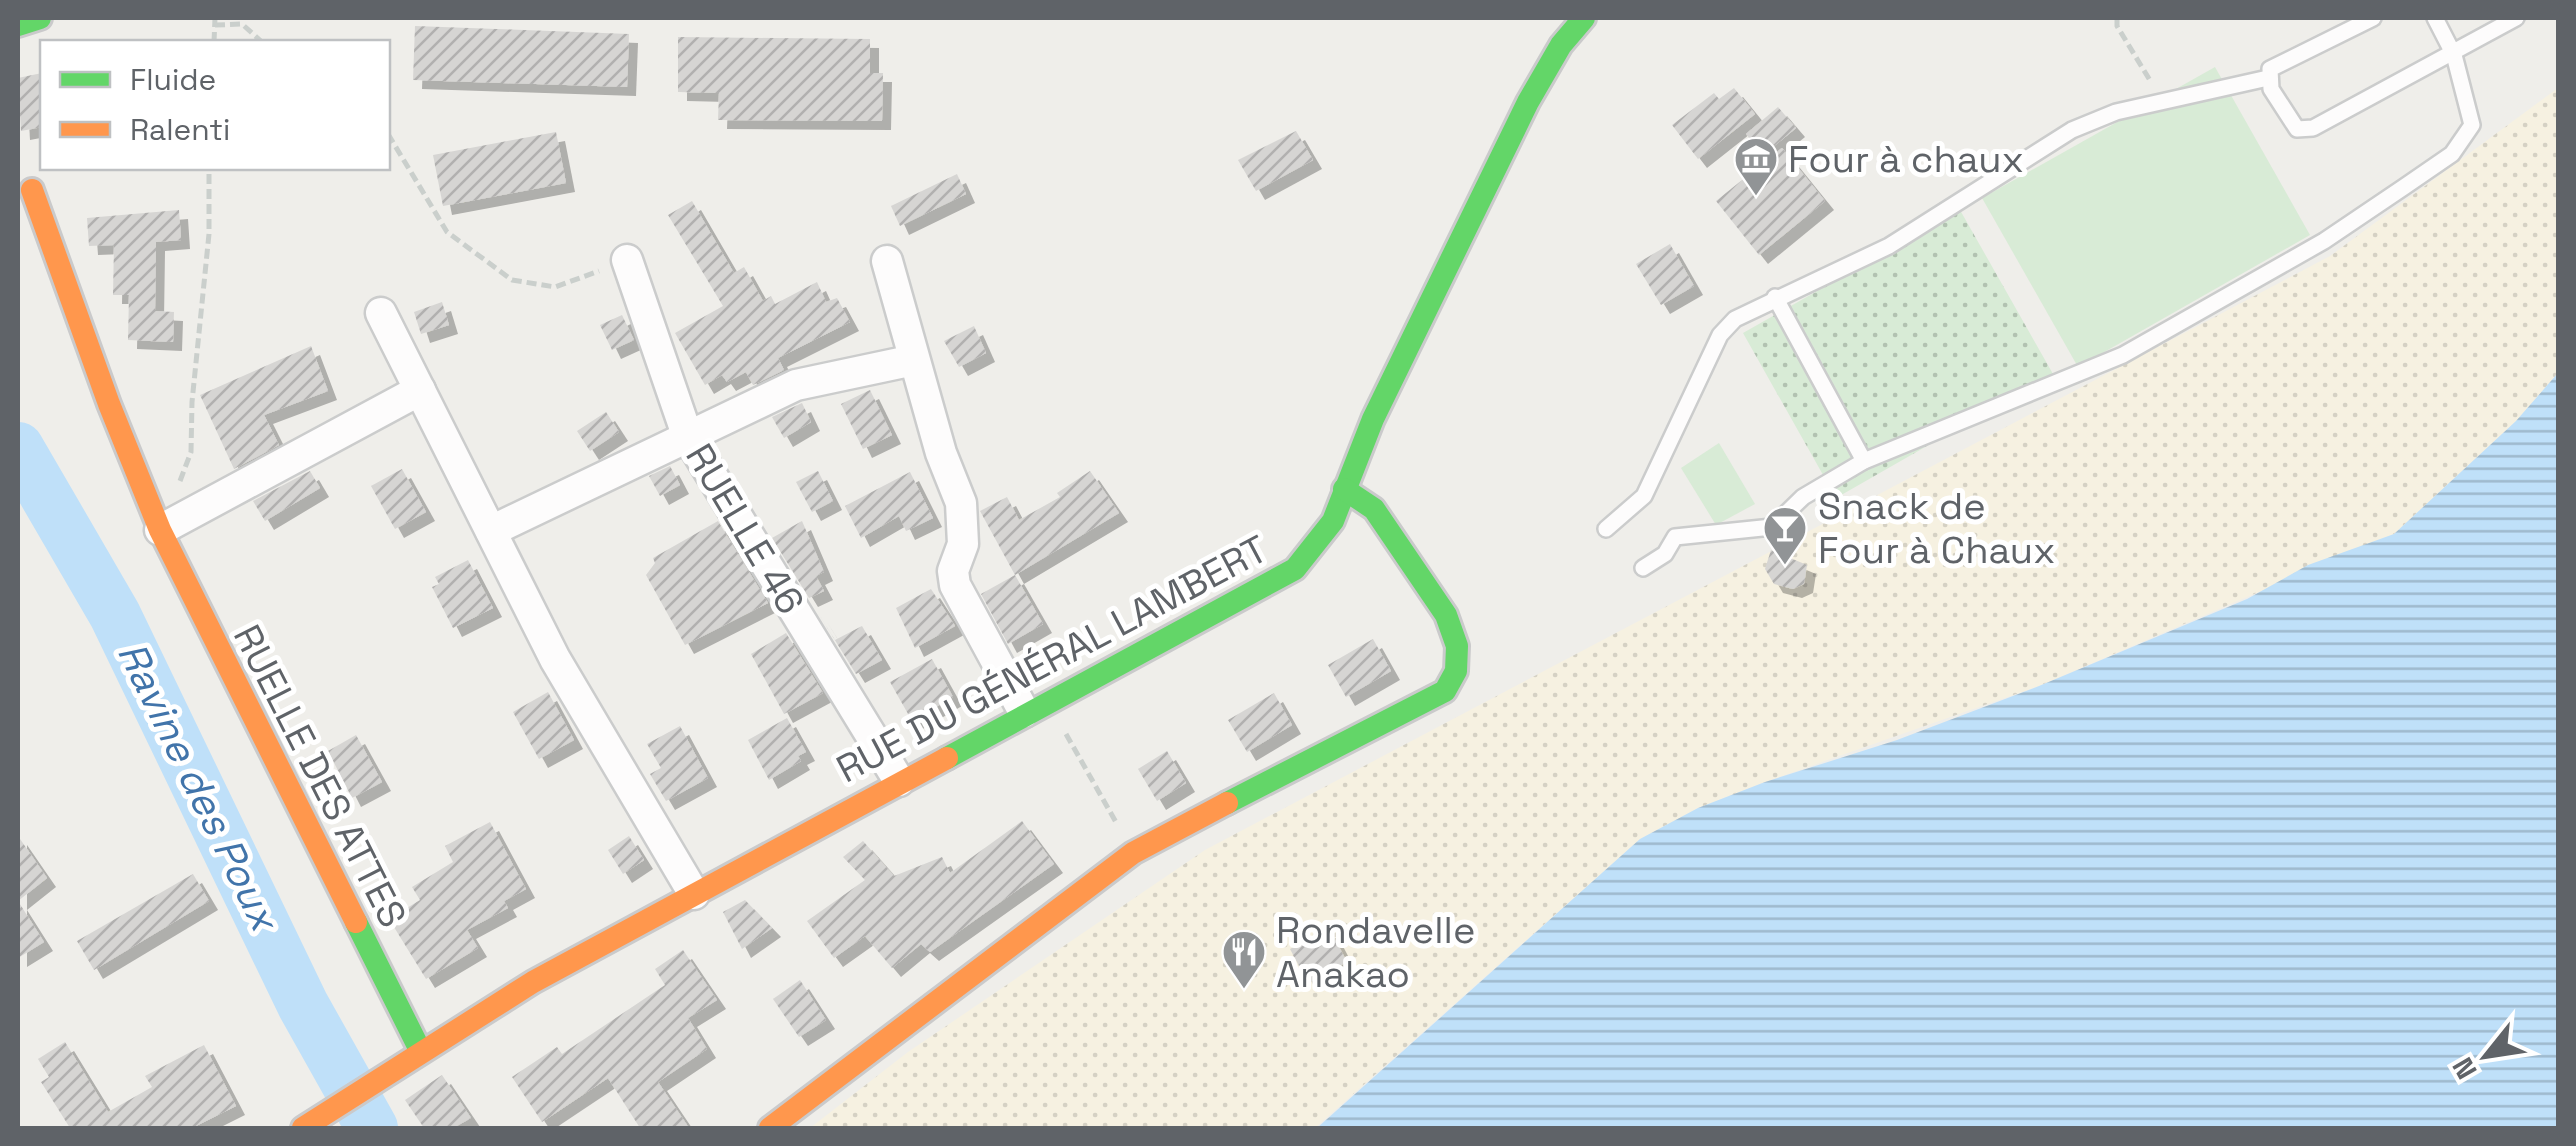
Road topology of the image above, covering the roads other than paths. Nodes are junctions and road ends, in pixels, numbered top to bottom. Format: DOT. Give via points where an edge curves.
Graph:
graph roads {
  1 [pos="40,18"];
  2 [pos="1584,18"];
  3 [pos="2373,18"];
  4 [pos="2435,18"];
  5 [pos="2516,18"];
  6 [pos="18,25"];
  7 [pos="2454,54"];
  8 [pos="2268,78"];
  9 [pos="32,190"];
  10 [pos="628,260"];
  11 [pos="887,261"];
  12 [pos="1775,297"];
  13 [pos="381,313"];
  14 [pos="914,360"];
  15 [pos="420,390"];
  16 [pos="687,435"];
  17 [pos="1864,461"];
  18 [pos="1344,489"];
  19 [pos="172,522"];
  20 [pos="1606,529"];
  21 [pos="491,531"];
  22 [pos="1644,568"];
  23 [pos="1036,706"];
  24 [pos="899,781"];
  25 [pos="694,894"];
  26 [pos="422,1052"];
  27 [pos="306,1127"];
  28 [pos="770,1128"];
  1 -- 6 [label="street"];
  2 -- 18 [label="street, RUE DU GÉNÉRAL LAMBERT" via="1528,102"];
  3 -- 8 [label="lane" via="2284,60"];
  4 -- 7 [label="lane"];
  5 -- 7 [label="lane"];
  7 -- 8 [label="lane" via="2313,128 2296,130"];
  7 -- 17 [label="lane" via="2472,124 2452,154 2324,241 2123,355"];
  8 -- 12 [label="lane" via="2116,112 2051,140 1889,246"];
  9 -- 19 [label="street, RUELLE DES ATTES" via="92,360"];
  10 -- 16 [label="street, RUELLE 46"];
  11 -- 14 [label="street"];
  12 -- 17 [label="lane"];
  12 -- 20 [label="lane" via="1720,335 1644,496"];
  13 -- 15 [label="street"];
  14 -- 16 [label="street" via="796,385"];
  14 -- 23 [label="street" via="961,503 956,585"];
  15 -- 19 [label="street"];
  15 -- 21 [label="street"];
  16 -- 21 [label="street"];
  16 -- 24 [label="street, RUELLE 46"];
  17 -- 22 [label="lane" via="1804,497 1772,527 1675,538"];
  18 -- 23 [label="street, RUE DU GÉNÉRAL LAMBERT" via="1332,521 1295,569"];
  18 -- 28 [label="street" via="1374,508 1446,614 1457,646 1456,671 1445,691 1133,853"];
  19 -- 26 [label="street, RUELLE DES ATTES" via="258,734"];
  21 -- 25 [label="street" via="555,659"];
  23 -- 24 [label="street, RUE DU GÉNÉRAL LAMBERT"];
  24 -- 25 [label="street, RUE DU GÉNÉRAL LAMBERT"];
  25 -- 26 [label="street, RUE DU GÉNÉRAL LAMBERT"];
  26 -- 27 [label="street, RUE DU GÉNÉRAL LAMBERT"];
}
